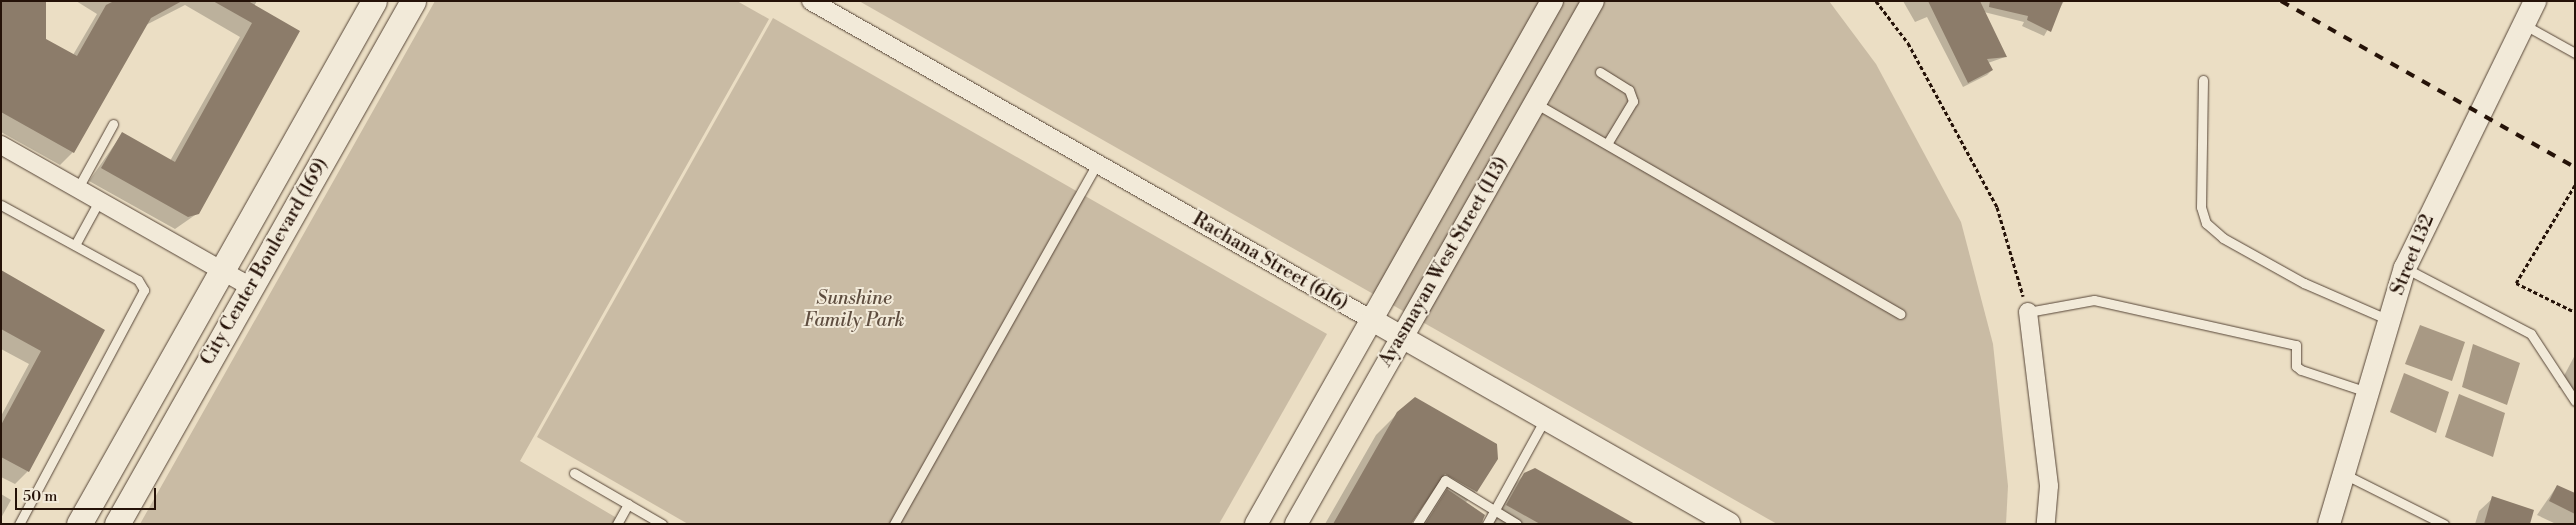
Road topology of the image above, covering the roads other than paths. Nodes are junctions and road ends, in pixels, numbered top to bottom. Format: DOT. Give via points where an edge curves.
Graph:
graph roads {
  1 [pos="374,1"];
  2 [pos="413,1"];
  3 [pos="811,1"];
  4 [pos="1552,1"];
  5 [pos="1593,1"];
  6 [pos="2535,1"];
  7 [pos="2523,24"];
  8 [pos="2575,53"];
  9 [pos="1600,72"];
  10 [pos="2203,80"];
  11 [pos="1505,85"];
  12 [pos="1535,103"];
  13 [pos="113,124"];
  14 [pos="1607,144"];
  15 [pos="1,145"];
  16 [pos="1097,164"];
  17 [pos="78,188"];
  18 [pos="100,200"];
  19 [pos="1,205"];
  20 [pos="75,245"];
  21 [pos="2405,268"];
  22 [pos="222,270"];
  23 [pos="251,287"];
  24 [pos="2028,312"];
  25 [pos="1901,314"];
  26 [pos="1372,320"];
  27 [pos="2389,320"];
  28 [pos="1402,337"];
  29 [pos="2368,392"];
  30 [pos="2575,401"];
  31 [pos="1545,419"];
  32 [pos="574,473"];
  33 [pos="2344,474"];
  34 [pos="628,504"];
  35 [pos="1495,510"];
  36 [pos="19,524"];
  37 [pos="79,524"];
  38 [pos="117,524"];
  39 [pos="617,524"];
  40 [pos="662,524"];
  41 [pos="894,524"];
  42 [pos="1256,524"];
  43 [pos="1296,524"];
  44 [pos="1417,524"];
  45 [pos="1487,524"];
  46 [pos="1517,524"];
  47 [pos="1729,524"];
  48 [pos="2046,524"];
  49 [pos="2329,524"];
  50 [pos="2444,524"];
  1 -- 22 [label="main road, City Center Boulevard (169)"];
  2 -- 23 [label="main road, City Center Boulevard (169)"];
  3 -- 16 [label="street, Rachana Street (616)"];
  4 -- 11 [label="street, Ayasmayan West Street (113)"];
  5 -- 12 [label="street, Ayasmayan West Street (113)"];
  6 -- 7 [label="street, Street 132"];
  7 -- 8 [label="lane"];
  7 -- 21 [label="street, Street 132"];
  9 -- 14 [label="lane" via="1629,90 1633,101"];
  10 -- 27 [label="lane" via="2201,207 2206,223 2223,238 2304,283"];
  11 -- 12 [label="street"];
  11 -- 26 [label="street, Ayasmayan West Street (113)"];
  12 -- 14 [label="lane"];
  12 -- 28 [label="street, Ayasmayan West Street (113)"];
  13 -- 17 [label="lane"];
  14 -- 25 [label="lane"];
  15 -- 17 [label="street"];
  16 -- 26 [label="street, Rachana Street (616)"];
  16 -- 41 [label="lane"];
  17 -- 18 [label="street"];
  18 -- 20 [label="lane"];
  18 -- 22 [label="street"];
  19 -- 20 [label="lane"];
  20 -- 36 [label="lane" via="138,280 144,290 143,299"];
  21 -- 27 [label="street, Street 132"];
  21 -- 30 [label="lane" via="2531,334"];
  22 -- 23 [label="street"];
  22 -- 37 [label="main road, City Center Boulevard (169)"];
  23 -- 38 [label="main road, City Center Boulevard (169)"];
  24 -- 29 [label="lane" via="2094,300 2296,345 2296,366 2301,370"];
  24 -- 48 [label="street" via="2049,486"];
  26 -- 28 [label="street, Rachana Street (616)"];
  26 -- 42 [label="street, Ayasmayan West Street (113)"];
  27 -- 29 [label="street, Street 132"];
  28 -- 31 [label="street, Rachana Street (616)"];
  28 -- 43 [label="street, Ayasmayan West Street (113)"];
  29 -- 33 [label="street, Street 132"];
  31 -- 35 [label="lane"];
  31 -- 47 [label="street, Rachana Street (616)"];
  32 -- 34 [label="lane"];
  33 -- 49 [label="street, Street 132"];
  33 -- 50 [label="lane"];
  34 -- 39 [label="lane"];
  34 -- 40 [label="lane"];
  35 -- 44 [label="lane" via="1445,480"];
  35 -- 45 [label="lane"];
  35 -- 46 [label="lane"];
}
